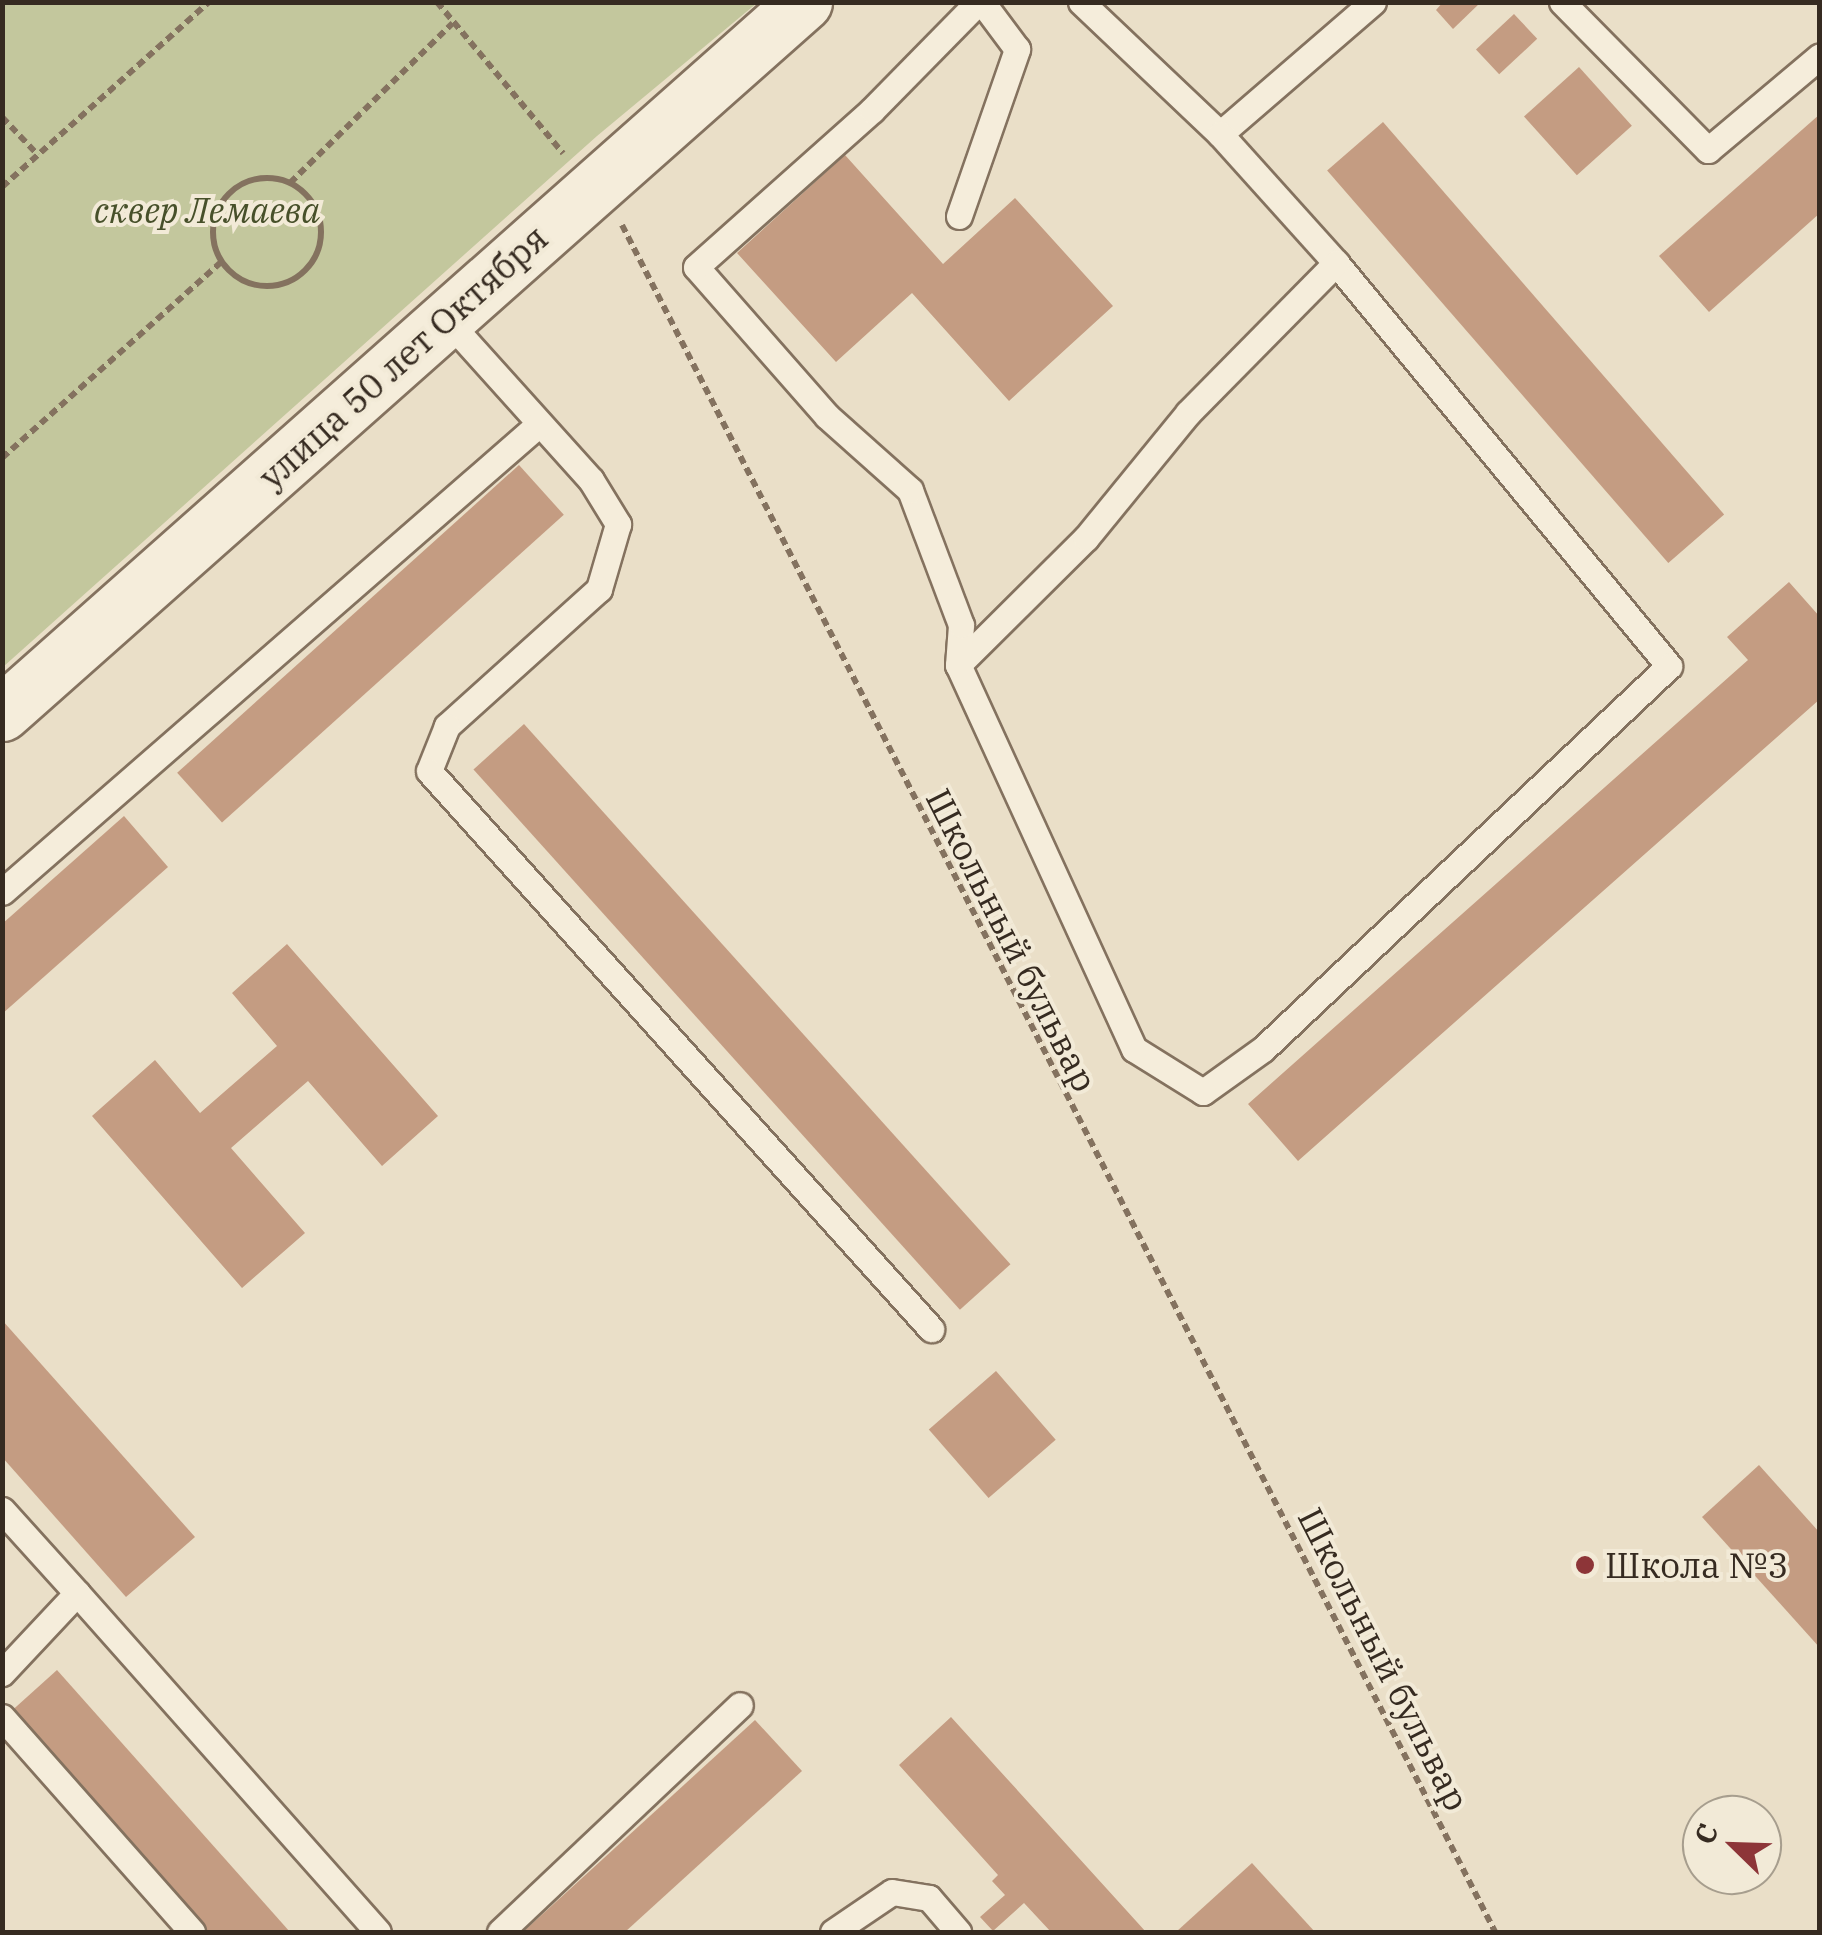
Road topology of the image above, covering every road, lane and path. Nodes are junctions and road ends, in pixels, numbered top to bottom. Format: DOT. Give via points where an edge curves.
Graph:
graph roads {
  1 [pos="209,2"];
  2 [pos="437,2"];
  3 [pos="804,2"];
  4 [pos="980,2"];
  5 [pos="1081,2"];
  6 [pos="1373,2"];
  7 [pos="1562,2"];
  8 [pos="454,22"];
  9 [pos="1820,56"];
  10 [pos="2,117"];
  11 [pos="1220,134"];
  12 [pos="38,155"];
  13 [pos="290,183"];
  14 [pos="2,187"];
  15 [pos="593,187"];
  16 [pos="959,216"];
  17 [pos="222,261"];
  18 [pos="1336,264"];
  19 [pos="446,320"];
  20 [pos="539,424"];
  21 [pos="2,458"];
  22 [pos="958,665"];
  23 [pos="2,713"];
  24 [pos="2,892"];
  25 [pos="931,1329"];
  26 [pos="2,1510"];
  27 [pos="77,1593"];
  28 [pos="2,1673"];
  29 [pos="740,1705"];
  30 [pos="2,1717"];
  31 [pos="192,1932"];
  32 [pos="378,1932"];
  33 [pos="500,1932"];
  34 [pos="832,1932"];
  35 [pos="958,1932"];
  36 [pos="1495,1932"];
  1 -- 12 [label="path"];
  2 -- 8 [label="path, Школьный бульвар"];
  3 -- 15 [label="street, улица 50 лет Октября"];
  4 -- 16 [label="lane" via="1018,50"];
  4 -- 22 [label="lane" via="872,110 696,267 827,416 910,490 961,625"];
  5 -- 11 [label="lane"];
  6 -- 11 [label="lane"];
  7 -- 9 [label="lane" via="1708,150"];
  8 -- 13 [label="path"];
  8 -- 15 [label="path, Школьный бульвар"];
  10 -- 12 [label="path"];
  11 -- 18 [label="lane"];
  12 -- 14 [label="path"];
  13 -- 17 [label="path" via="256,179 227,196 214,228"];
  13 -- 17 [label="path" via="316,208 320,243 314,260 286,283 268,286 234,275"];
  15 -- 19 [label="street, улица 50 лет Октября"];
  15 -- 36 [label="path, Школьный бульвар" via="635,242 866,712"];
  17 -- 21 [label="path"];
  18 -- 22 [label="lane" via="1188,413 1086,538"];
  18 -- 22 [label="lane" via="1668,666 1263,1049 1203,1092 1134,1050"];
  19 -- 20 [label="lane"];
  19 -- 23 [label="street, улица 50 лет Октября"];
  20 -- 24 [label="lane"];
  20 -- 25 [label="lane" via="591,480 618,524 599,589 447,726 430,771"];
  26 -- 27 [label="lane"];
  27 -- 28 [label="lane"];
  27 -- 32 [label="lane"];
  29 -- 33 [label="lane"];
  30 -- 31 [label="lane"];
  34 -- 35 [label="lane" via="892,1892 929,1898"];
}
